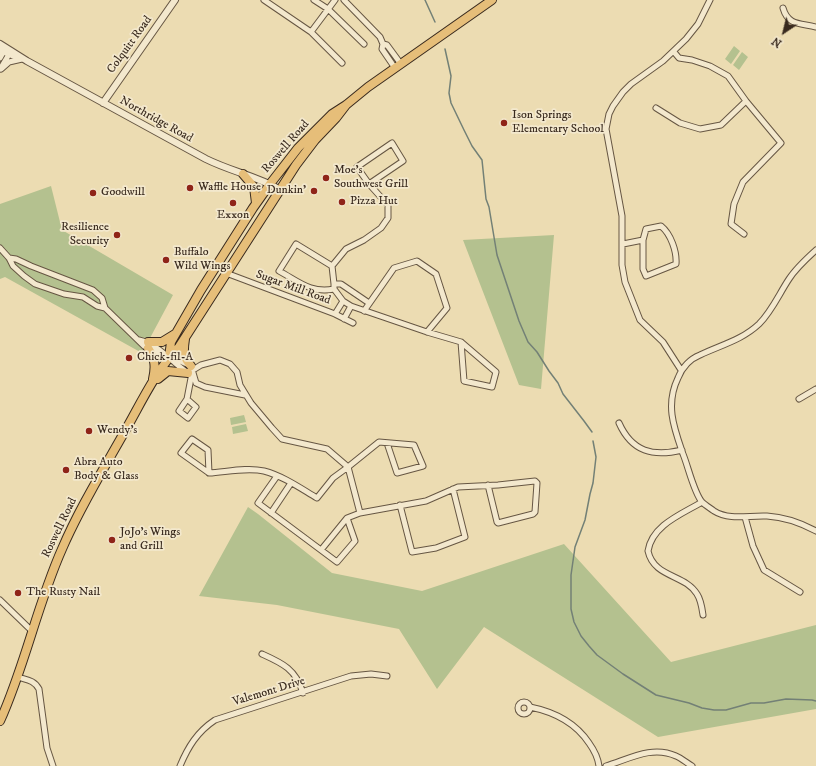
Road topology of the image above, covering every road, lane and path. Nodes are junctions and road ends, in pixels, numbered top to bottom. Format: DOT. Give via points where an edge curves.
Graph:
graph roads {
  1 [pos="175,0"];
  2 [pos="264,0"];
  3 [pos="314,0"];
  4 [pos="335,0"];
  5 [pos="344,0"];
  6 [pos="492,0"];
  7 [pos="710,0"];
  8 [pos="783,8"];
  9 [pos="328,10"];
  10 [pos="816,27"];
  11 [pos="311,32"];
  12 [pos="0,44"];
  13 [pos="364,44"];
  14 [pos="6,51"];
  15 [pos="674,52"];
  16 [pos="0,58"];
  17 [pos="24,60"];
  18 [pos="342,63"];
  19 [pos="398,66"];
  20 [pos="0,70"];
  21 [pos="746,101"];
  22 [pos="103,103"];
  23 [pos="346,104"];
  24 [pos="656,108"];
  25 [pos="243,174"];
  26 [pos="270,184"];
  27 [pos="369,184"];
  28 [pos="279,189"];
  29 [pos="256,203"];
  30 [pos="744,234"];
  31 [pos="643,240"];
  32 [pos="623,244"];
  33 [pos="0,248"];
  34 [pos="815,254"];
  35 [pos="10,258"];
  36 [pos="332,266"];
  37 [pos="226,273"];
  38 [pos="334,286"];
  39 [pos="343,301"];
  40 [pos="369,303"];
  41 [pos="351,306"];
  42 [pos="105,308"];
  43 [pos="364,311"];
  44 [pos="335,314"];
  45 [pos="344,319"];
  46 [pos="353,323"];
  47 [pos="177,332"];
  48 [pos="427,332"];
  49 [pos="186,336"];
  50 [pos="461,342"];
  51 [pos="145,344"];
  52 [pos="171,359"];
  53 [pos="190,370"];
  54 [pos="681,370"];
  55 [pos="152,384"];
  56 [pos="816,389"];
  57 [pos="245,395"];
  58 [pos="187,399"];
  59 [pos="799,399"];
  60 [pos="619,422"];
  61 [pos="386,443"];
  62 [pos="682,450"];
  63 [pos="348,467"];
  64 [pos="209,473"];
  65 [pos="277,476"];
  66 [pos="291,483"];
  67 [pos="488,486"];
  68 [pos="453,489"];
  69 [pos="702,502"];
  70 [pos="400,505"];
  71 [pos="271,513"];
  72 [pos="360,513"];
  73 [pos="746,517"];
  74 [pos="347,518"];
  75 [pos="816,531"];
  76 [pos="321,550"];
  77 [pos="800,592"];
  78 [pos="0,600"];
  79 [pos="703,615"];
  80 [pos="33,632"];
  81 [pos="262,654"];
  82 [pos="386,676"];
  83 [pos="18,677"];
  84 [pos="303,693"];
  85 [pos="530,707"];
  86 [pos="2,710"];
  87 [pos="0,721"];
  88 [pos="53,766"];
  89 [pos="180,766"];
  90 [pos="599,766"];
  91 [pos="606,766"];
  92 [pos="692,766"];
  1 -- 22 [label="street, Colquitt Road"];
  2 -- 11 [label="street"];
  3 -- 9 [label="street"];
  4 -- 9 [label="street"];
  5 -- 19 [label="street" via="380,37 383,44 387,45"];
  6 -- 19 [label="main road, Roswell Road"];
  7 -- 15 [label="street" via="698,24"];
  8 -- 10 [label="street" via="791,21"];
  9 -- 11 [label="street"];
  9 -- 13 [label="street"];
  11 -- 18 [label="street"];
  12 -- 14 [label="street, Northridge Road"];
  14 -- 16 [label="street"];
  14 -- 17 [label="street, Northridge Road"];
  14 -- 20 [label="street"];
  15 -- 21 [label="street" via="679,58 710,66 728,76"];
  15 -- 32 [label="street" via="623,92 613,106 607,123 606,135 622,216"];
  17 -- 20 [label="street" via="9,62"];
  17 -- 22 [label="street, Northridge Road"];
  19 -- 23 [label="main road, Roswell Road"];
  21 -- 24 [label="street" via="721,125 700,129 680,123"];
  21 -- 30 [label="street" via="781,143 744,182 734,204 731,224"];
  22 -- 25 [label="street, Northridge Road" via="206,159"];
  23 -- 26 [label="main road, Roswell Road" via="309,137"];
  23 -- 28 [label="main road, Roswell Road" via="305,152"];
  25 -- 26 [label="street, Northridge Road"];
  25 -- 29 [label="main road" via="254,187"];
  26 -- 28 [label="street, Northridge Road"];
  26 -- 29 [label="main road, Roswell Road"];
  27 -- 27 [label="street" via="357,168 392,143 403,160"];
  27 -- 36 [label="street" via="388,205 388,218 381,228 346,249"];
  28 -- 37 [label="main road, Roswell Road"];
  29 -- 47 [label="main road, Roswell Road"];
  31 -- 31 [label="street" via="643,269 646,276 676,264 670,239 661,226 646,230"];
  31 -- 32 [label="street"];
  32 -- 54 [label="street" via="622,265 625,282 640,320 663,342"];
  33 -- 35 [label="street"];
  34 -- 54 [label="street" via="794,272 770,311 753,330 740,339 698,356"];
  35 -- 42 [label="street" via="13,266 35,284 83,298"];
  35 -- 42 [label="street" via="93,290 102,298"];
  36 -- 38 [label="street"];
  36 -- 38 [label="street" via="296,244 279,270 314,290"];
  37 -- 44 [label="street, Sugar Mill Road"];
  37 -- 49 [label="main road, Roswell Road"];
  38 -- 39 [label="street"];
  38 -- 40 [label="street" via="341,284"];
  39 -- 41 [label="street"];
  39 -- 44 [label="street"];
  40 -- 43 [label="street"];
  40 -- 48 [label="street" via="394,268 416,261 436,274 447,308"];
  41 -- 43 [label="street"];
  41 -- 45 [label="street"];
  42 -- 51 [label="street"];
  43 -- 48 [label="street"];
  44 -- 45 [label="street, Sugar Mill Road"];
  45 -- 46 [label="street, Sugar Mill Road"];
  47 -- 51 [label="main road" via="162,342"];
  47 -- 52 [label="main road, Roswell Road" via="172,342"];
  48 -- 50 [label="street"];
  49 -- 52 [label="main road, Roswell Road"];
  49 -- 53 [label="main road" via="185,358"];
  50 -- 50 [label="street" via="464,381 492,387 496,372"];
  51 -- 52 [label="street" via="156,347"];
  51 -- 55 [label="main road" via="154,356 155,372"];
  52 -- 53 [label="street" via="176,365"];
  52 -- 55 [label="main road, Roswell Road"];
  53 -- 55 [label="main road" via="168,371"];
  53 -- 57 [label="street" via="196,383"];
  53 -- 57 [label="street" via="220,360 230,364 237,372"];
  53 -- 58 [label="street"];
  54 -- 62 [label="street" via="674,386 671,404 672,418"];
  55 -- 80 [label="main road, Roswell Road" via="62,549"];
  56 -- 59 [label="street"];
  57 -- 63 [label="street" via="282,439 327,449"];
  60 -- 62 [label="street" via="628,439 644,450 661,454"];
  61 -- 61 [label="street" via="414,446 423,466 397,474"];
  61 -- 63 [label="street" via="379,442"];
  62 -- 69 [label="street"];
  63 -- 66 [label="street" via="333,478 317,498"];
  63 -- 72 [label="street"];
  64 -- 64 [label="street" via="208,450 192,439 181,453"];
  64 -- 65 [label="street" via="250,469"];
  65 -- 66 [label="street"];
  65 -- 71 [label="street" via="258,503"];
  66 -- 71 [label="street"];
  67 -- 67 [label="street" via="535,481 535,512 498,523"];
  67 -- 68 [label="street"];
  68 -- 70 [label="street" via="426,501"];
  68 -- 70 [label="street" via="465,536 436,548 414,552 411,550"];
  69 -- 73 [label="street" via="727,516"];
  69 -- 79 [label="street" via="665,524 652,540 648,551 655,566 695,591"];
  70 -- 72 [label="street"];
  71 -- 76 [label="street"];
  72 -- 74 [label="street"];
  73 -- 75 [label="street" via="783,518"];
  73 -- 77 [label="street" via="753,546 764,570"];
  74 -- 76 [label="street"];
  74 -- 76 [label="street" via="355,541 337,562"];
  78 -- 80 [label="street"];
  80 -- 83 [label="main road, Roswell Road"];
  81 -- 84 [label="street" via="290,669"];
  82 -- 84 [label="street, Valemont Drive" via="351,676"];
  83 -- 86 [label="main road, Roswell Road"];
  83 -- 88 [label="street" via="31,681 39,689 47,748"];
  84 -- 89 [label="street, Valemont Drive" via="215,720 196,735"];
  85 -- 90 [label="street" via="554,713 576,727 592,747"];
  86 -- 87 [label="main road, Roswell Road"];
  91 -- 92 [label="street" via="652,751 677,756"];
}
